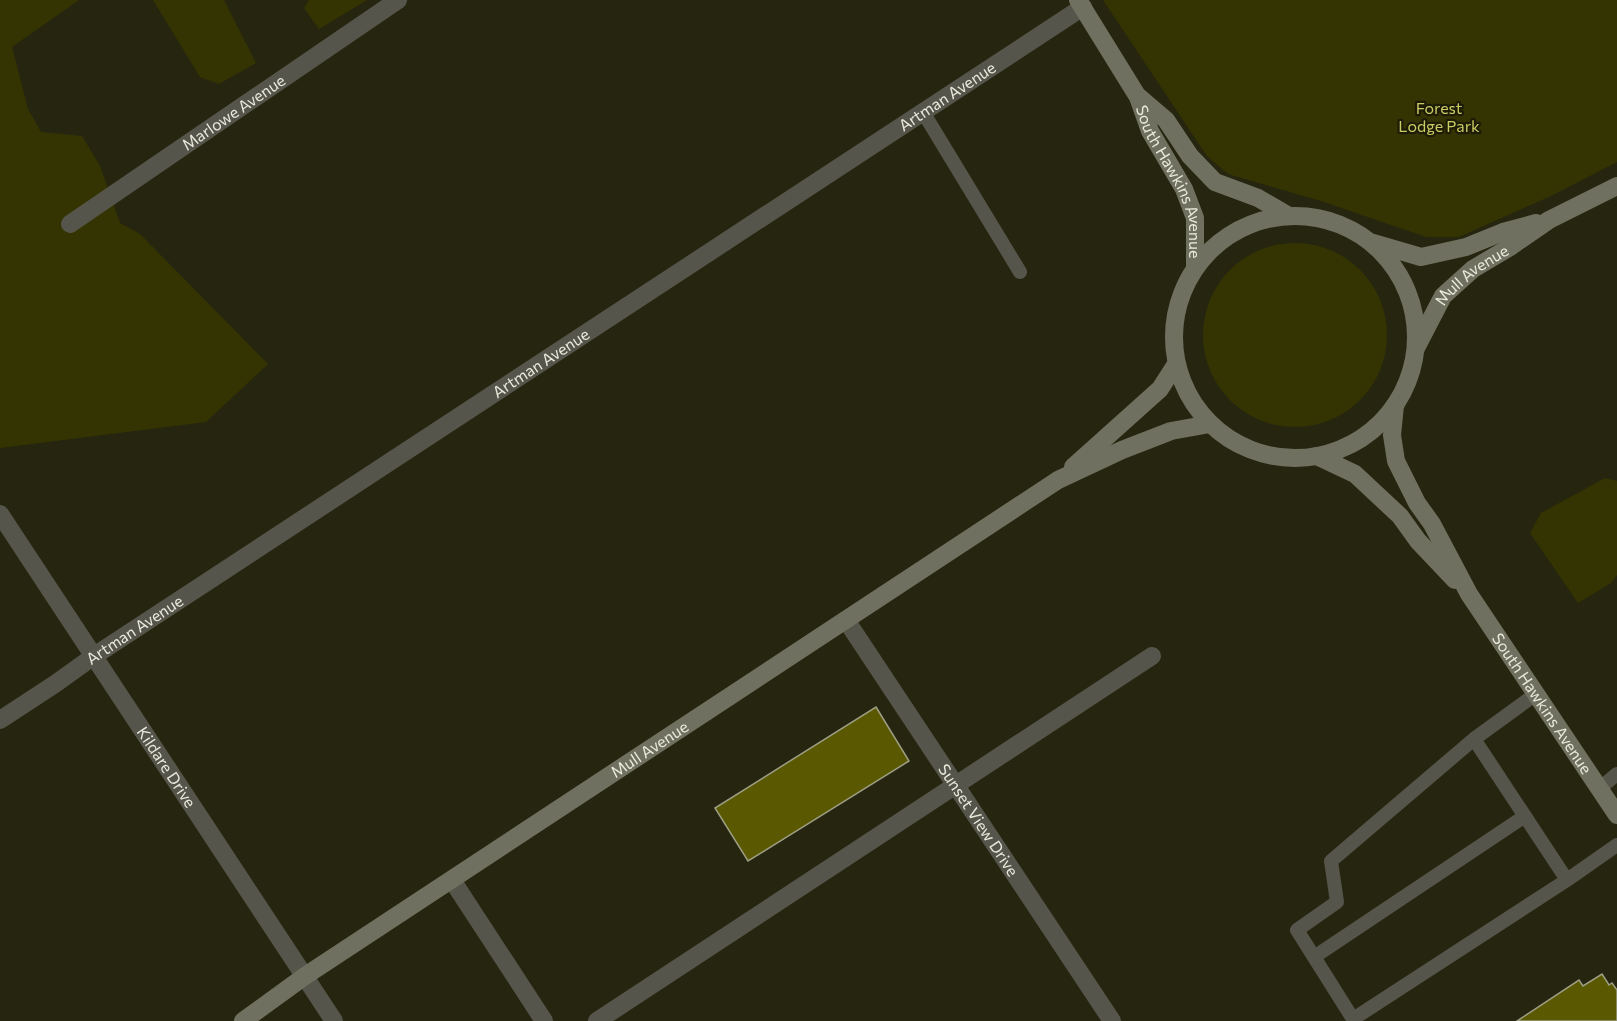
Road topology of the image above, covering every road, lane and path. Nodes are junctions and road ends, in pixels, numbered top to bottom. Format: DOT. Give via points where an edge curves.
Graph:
graph roads {
  1 [pos="398,0"];
  2 [pos="1081,3"];
  3 [pos="1138,97"];
  4 [pos="923,111"];
  5 [pos="1617,186"];
  6 [pos="1288,216"];
  7 [pos="1549,220"];
  8 [pos="70,224"];
  9 [pos="1372,243"];
  10 [pos="1195,268"];
  11 [pos="1020,272"];
  12 [pos="1415,350"];
  13 [pos="1176,364"];
  14 [pos="1395,405"];
  15 [pos="1210,424"];
  16 [pos="1317,456"];
  17 [pos="1058,480"];
  18 [pos="0,514"];
  19 [pos="1469,594"];
  20 [pos="846,620"];
  21 [pos="94,656"];
  22 [pos="1152,656"];
  23 [pos="1536,694"];
  24 [pos="0,720"];
  25 [pos="1474,740"];
  26 [pos="1617,774"];
  27 [pos="955,784"];
  28 [pos="1599,789"];
  29 [pos="1617,815"];
  30 [pos="1525,816"];
  31 [pos="1617,845"];
  32 [pos="452,880"];
  33 [pos="1567,880"];
  34 [pos="1314,957"];
  35 [pos="304,976"];
  36 [pos="243,1021"];
  37 [pos="334,1021"];
  38 [pos="544,1021"];
  39 [pos="597,1021"];
  40 [pos="1112,1021"];
  1 -- 8 [label="street, Marlowe Avenue"];
  2 -- 3 [label="main road, South Hawkins Avenue"];
  2 -- 4 [label="street, Artman Avenue"];
  3 -- 6 [label="main road, South Hawkins Avenue" via="1166,120 1190,156 1215,182 1258,198"];
  3 -- 10 [label="main road, South Hawkins Avenue" via="1150,131 1184,189 1195,218"];
  4 -- 11 [label="lane"];
  4 -- 21 [label="street, Artman Avenue"];
  5 -- 7 [label="main road, Mull Avenue"];
  6 -- 9 [label="main road" via="1318,218 1347,227"];
  6 -- 10 [label="main road" via="1261,220 1236,231 1213,247"];
  7 -- 9 [label="main road, Mull Avenue" via="1421,257"];
  7 -- 12 [label="main road, Mull Avenue" via="1473,269 1443,296"];
  9 -- 12 [label="main road" via="1393,265 1407,291 1415,320"];
  10 -- 13 [label="main road" via="1180,298 1173,331"];
  12 -- 14 [label="main road" via="1408,379"];
  13 -- 15 [label="main road" via="1188,396"];
  13 -- 17 [label="main road, Mull Avenue" via="1160,389"];
  14 -- 16 [label="main road" via="1361,438"];
  14 -- 19 [label="main road, South Hawkins Avenue" via="1392,435 1396,461"];
  15 -- 16 [label="main road" via="1233,442 1260,453 1288,458"];
  15 -- 17 [label="main road, Mull Avenue" via="1171,431"];
  16 -- 19 [label="main road, South Hawkins Avenue" via="1355,474 1400,516 1418,541"];
  17 -- 20 [label="main road, Mull Avenue"];
  18 -- 21 [label="street, Kildare Drive"];
  19 -- 23 [label="main road, South Hawkins Avenue"];
  20 -- 27 [label="street, Sunset View Drive"];
  20 -- 32 [label="main road, Mull Avenue"];
  21 -- 24 [label="street, Artman Avenue"];
  21 -- 35 [label="street, Kildare Drive"];
  22 -- 27 [label="street"];
  23 -- 25 [label="lane"];
  23 -- 28 [label="main road, South Hawkins Avenue"];
  25 -- 30 [label="lane"];
  25 -- 34 [label="lane" via="1330,861 1337,902 1297,930"];
  26 -- 28 [label="lane"];
  27 -- 39 [label="street"];
  27 -- 40 [label="street, Sunset View Drive"];
  28 -- 29 [label="main road, South Hawkins Avenue"];
  30 -- 33 [label="lane"];
  30 -- 34 [label="lane"];
  31 -- 33 [label="lane"];
  32 -- 35 [label="main road, Mull Avenue"];
  32 -- 38 [label="street"];
  33 -- 34 [label="lane" via="1353,1018"];
  35 -- 36 [label="main road, Mull Avenue"];
  35 -- 37 [label="street, Kildare Drive"];
}
